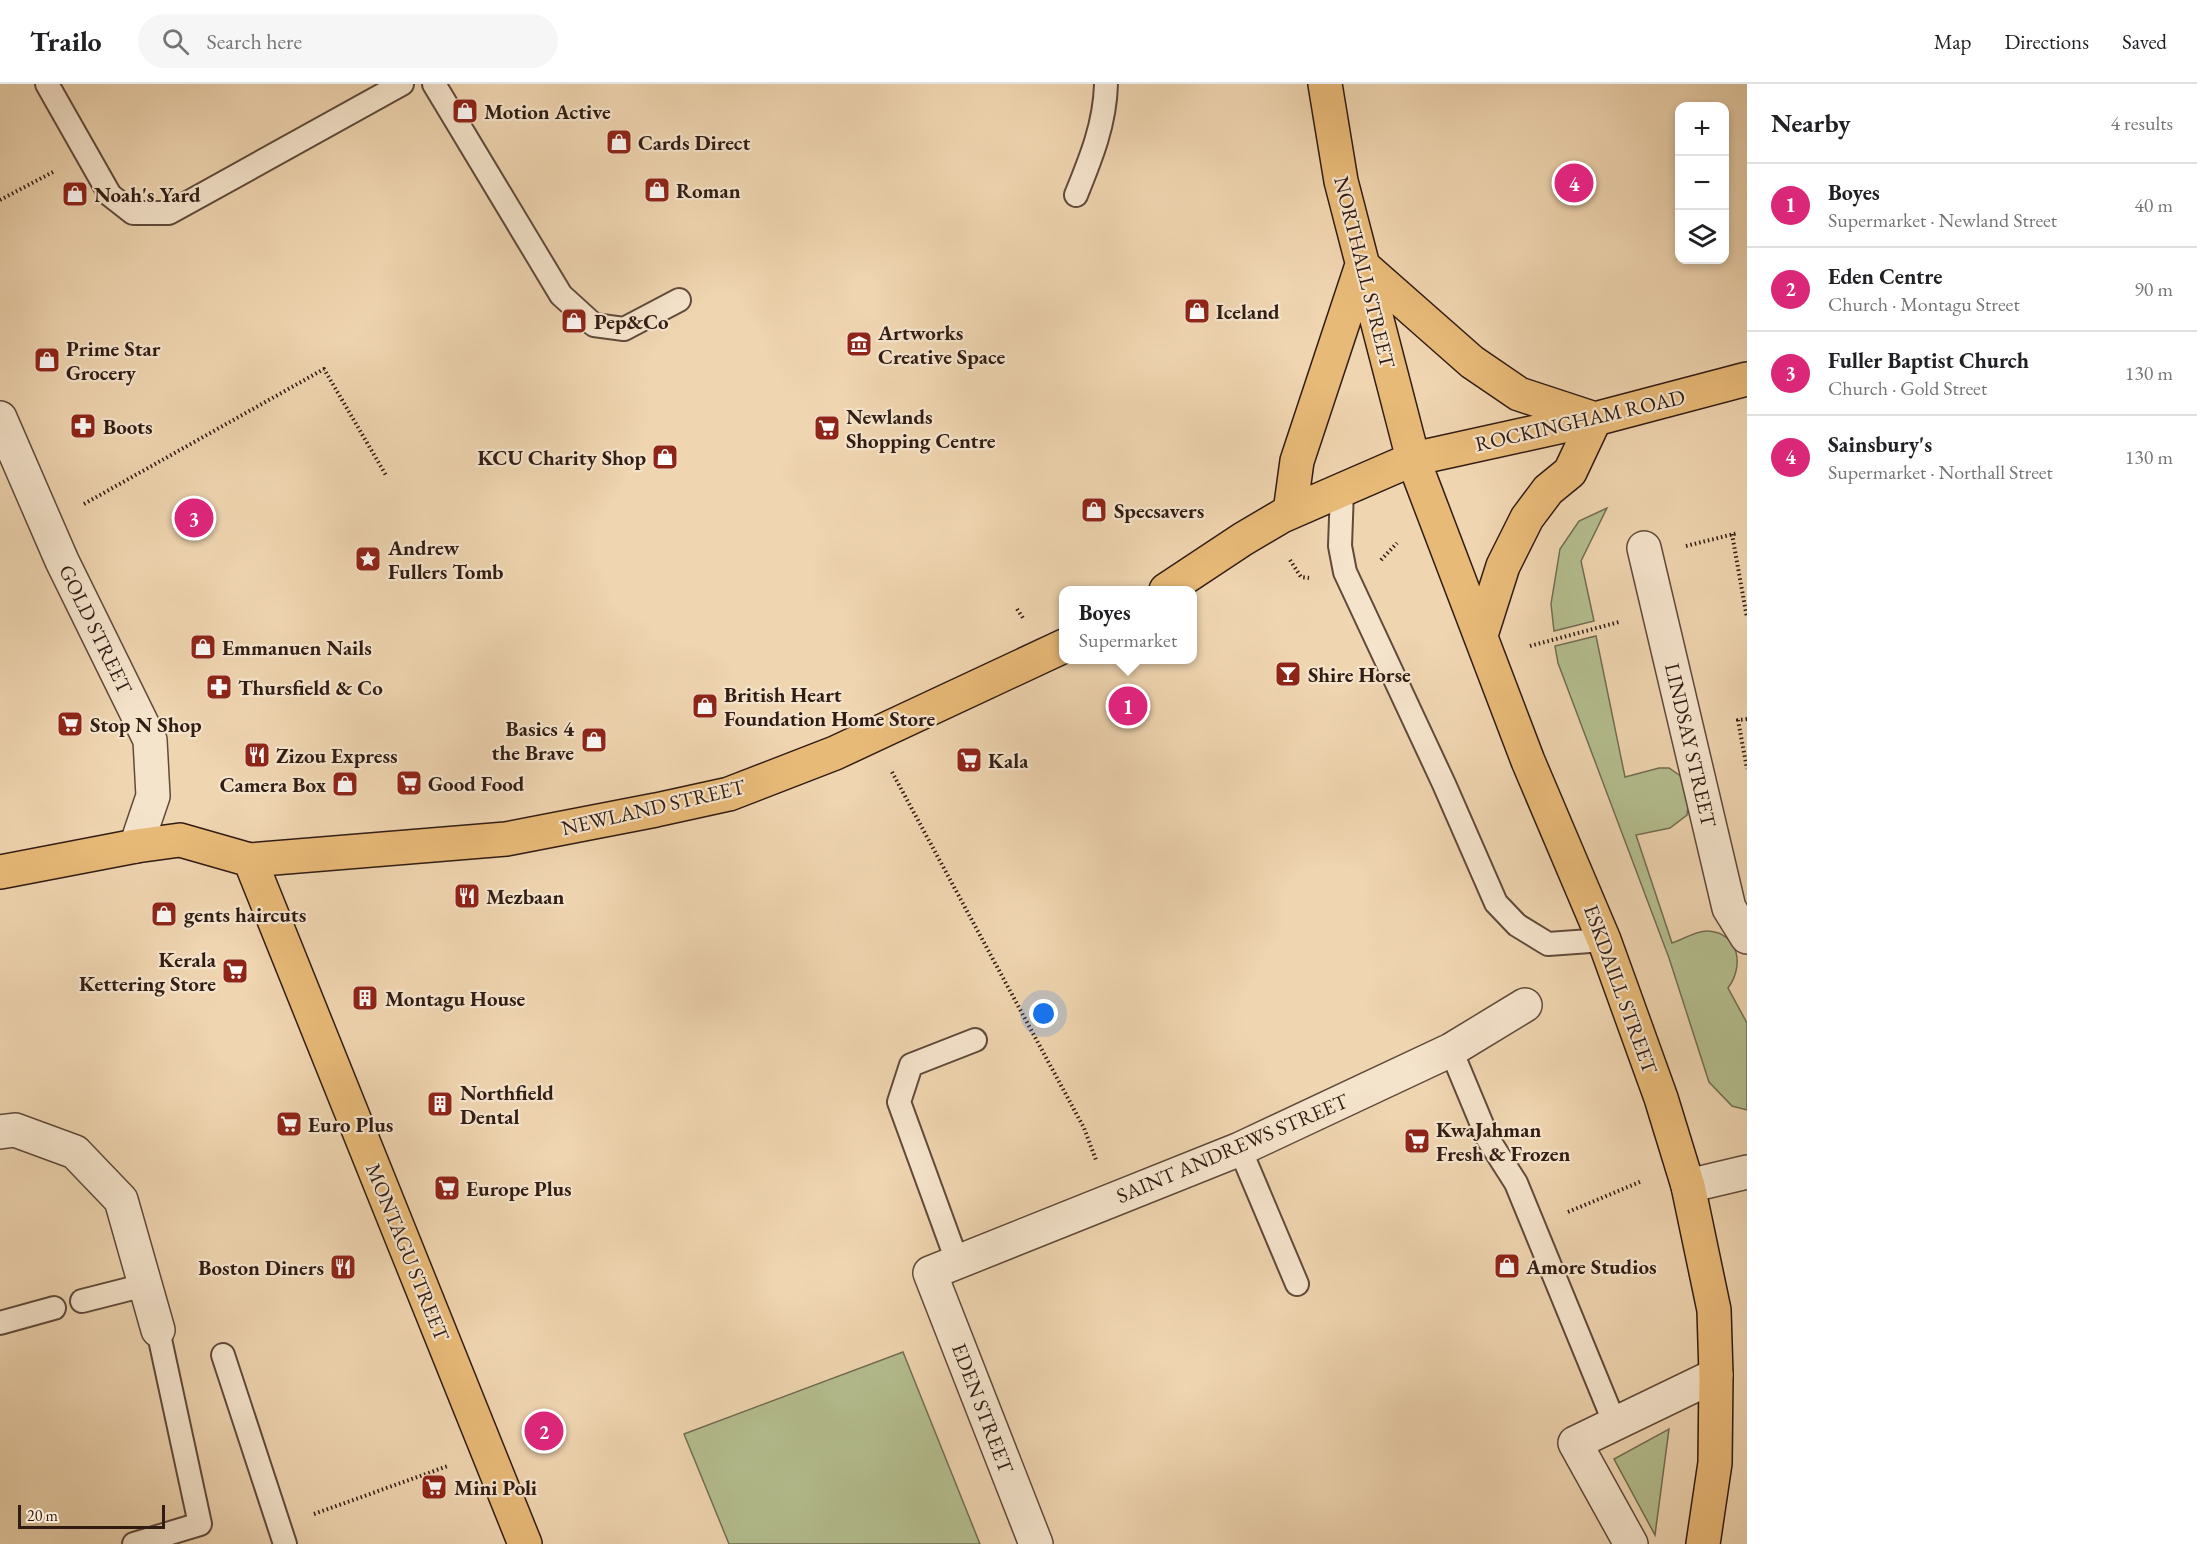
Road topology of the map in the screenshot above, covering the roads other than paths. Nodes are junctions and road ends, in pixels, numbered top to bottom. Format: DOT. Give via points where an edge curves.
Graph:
graph roads {
  1 [pos="46,84"];
  2 [pos="402,84"];
  3 [pos="434,84"];
  4 [pos="1106,84"];
  5 [pos="1325,84"];
  6 [pos="1076,195"];
  7 [pos="1362,265"];
  8 [pos="678,300"];
  9 [pos="1747,379"];
  10 [pos="0,418"];
  11 [pos="1595,418"];
  12 [pos="1413,459"];
  13 [pos="1342,490"];
  14 [pos="1290,512"];
  15 [pos="1646,552"];
  16 [pos="1174,586"];
  17 [pos="1481,635"];
  18 [pos="1059,648"];
  19 [pos="136,846"];
  20 [pos="250,860"];
  21 [pos="0,872"];
  22 [pos="1747,937"];
  23 [pos="1604,940"];
  24 [pos="1525,1005"];
  25 [pos="975,1040"];
  26 [pos="1451,1050"];
  27 [pos="0,1132"];
  28 [pos="1240,1149"];
  29 [pos="1747,1172"];
  30 [pos="1688,1186"];
  31 [pos="944,1267"];
  32 [pos="1297,1284"];
  33 [pos="145,1286"];
  34 [pos="82,1300"];
  35 [pos="54,1308"];
  36 [pos="0,1323"];
  37 [pos="158,1330"];
  38 [pos="223,1355"];
  39 [pos="1716,1375"];
  40 [pos="1615,1424"];
  41 [pos="282,1534"];
  42 [pos="134,1544"];
  43 [pos="525,1544"];
  44 [pos="1036,1544"];
  45 [pos="1630,1544"];
  46 [pos="1703,1544"];
  1 -- 2 [label="lane" via="110,195 133,213 169,213"];
  3 -- 8 [label="lane" via="561,295 594,325 624,329"];
  4 -- 6 [label="lane" via="1099,137"];
  5 -- 7 [label="main road, NORTHALL STREET" via="1341,181"];
  7 -- 11 [label="main road" via="1472,362 1519,394"];
  7 -- 12 [label="main road, NORTHALL STREET"];
  7 -- 14 [label="main road" via="1297,461"];
  9 -- 11 [label="main road, ROCKINGHAM ROAD"];
  10 -- 19 [label="street, GOLD STREET" via="45,522 150,740 153,796"];
  11 -- 12 [label="main road, ROCKINGHAM ROAD"];
  11 -- 17 [label="main road" via="1570,472 1548,490 1527,518 1503,566"];
  12 -- 13 [label="main road"];
  12 -- 17 [label="main road, ESKDAILL STREET"];
  13 -- 14 [label="main road"];
  13 -- 23 [label="lane" via="1340,546 1345,573 1496,903 1517,925 1548,944"];
  14 -- 16 [label="main road"];
  15 -- 22 [label="street, LINDSAY STREET" via="1729,908"];
  17 -- 23 [label="main road, ESKDAILL STREET" via="1528,761"];
  18 -- 20 [label="main road, NEWLAND STREET" via="835,753 729,794 506,839"];
  19 -- 20 [label="main road" via="180,840"];
  19 -- 21 [label="main road"];
  20 -- 43 [label="main road, MONTAGU STREET"];
  23 -- 30 [label="main road, ESKDAILL STREET"];
  24 -- 26 [label="street, SAINT ANDREWS STREET"];
  25 -- 31 [label="lane" via="910,1065 899,1102"];
  26 -- 28 [label="street, SAINT ANDREWS STREET"];
  26 -- 40 [label="lane" via="1488,1139 1516,1183"];
  27 -- 33 [label="street" via="15,1130 75,1152 121,1200"];
  28 -- 31 [label="street, SAINT ANDREWS STREET"];
  28 -- 32 [label="lane"];
  29 -- 30 [label="street"];
  30 -- 39 [label="main road, ESKDAILL STREET" via="1714,1310"];
  31 -- 44 [label="street, EDEN STREET"];
  33 -- 34 [label="lane"];
  33 -- 37 [label="street"];
  35 -- 36 [label="lane"];
  37 -- 42 [label="lane" via="200,1524"];
  38 -- 41 [label="lane"];
  39 -- 40 [label="street"];
  39 -- 46 [label="main road, ESKDAILL STREET" via="1715,1463"];
  40 -- 45 [label="street" via="1575,1443"];
}
